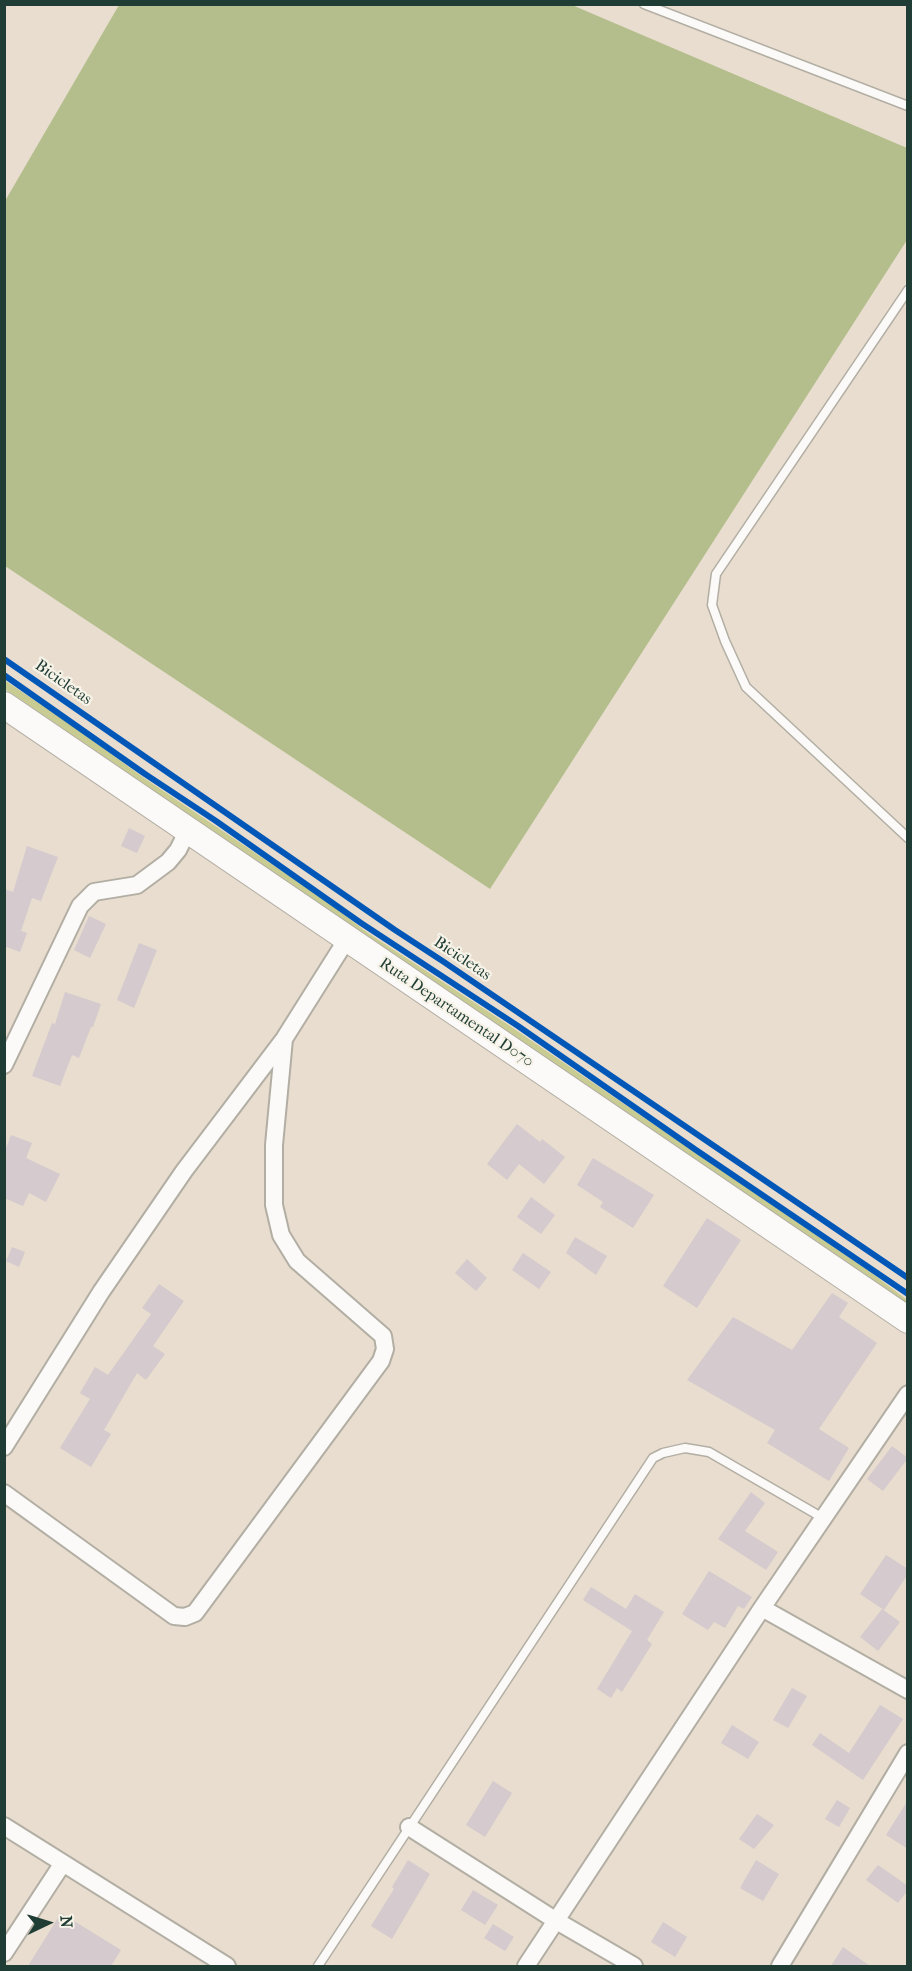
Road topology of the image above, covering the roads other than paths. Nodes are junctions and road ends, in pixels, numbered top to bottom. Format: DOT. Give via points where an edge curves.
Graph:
graph roads {
  1 [pos="644,4"];
  2 [pos="908,106"];
  3 [pos="908,290"];
  4 [pos="4,705"];
  5 [pos="188,831"];
  6 [pos="908,838"];
  7 [pos="347,939"];
  8 [pos="284,1039"];
  9 [pos="4,1065"];
  10 [pos="908,1320"];
  11 [pos="908,1394"];
  12 [pos="4,1447"];
  13 [pos="4,1493"];
  14 [pos="823,1518"];
  15 [pos="762,1608"];
  16 [pos="908,1690"];
  17 [pos="908,1754"];
  18 [pos="4,1827"];
  19 [pos="409,1827"];
  20 [pos="63,1863"];
  21 [pos="555,1920"];
  22 [pos="4,1953"];
  23 [pos="221,1965"];
  24 [pos="318,1966"];
  25 [pos="526,1966"];
  26 [pos="634,1966"];
  27 [pos="780,1966"];
  1 -- 2 [label="lane"];
  3 -- 6 [label="lane" via="716,574 712,605 746,687"];
  4 -- 5 [label="main road, Ruta Departamental D070"];
  5 -- 7 [label="main road, Ruta Departamental D070"];
  5 -- 9 [label="street" via="168,862 137,885 94,892 80,906"];
  7 -- 8 [label="street"];
  7 -- 10 [label="main road, Ruta Departamental D070"];
  8 -- 12 [label="street" via="184,1171 107,1283"];
  8 -- 13 [label="street" via="274,1145 277,1223 297,1261 382,1336 385,1349 381,1361 195,1613 185,1617 174,1616"];
  11 -- 14 [label="street"];
  14 -- 15 [label="street"];
  14 -- 19 [label="lane" via="709,1452 685,1448 653,1458"];
  15 -- 16 [label="street"];
  15 -- 21 [label="street"];
  17 -- 27 [label="street"];
  18 -- 20 [label="street"];
  19 -- 21 [label="street"];
  19 -- 24 [label="lane"];
  20 -- 22 [label="street"];
  20 -- 23 [label="street"];
  21 -- 25 [label="street"];
  21 -- 26 [label="street"];
}
